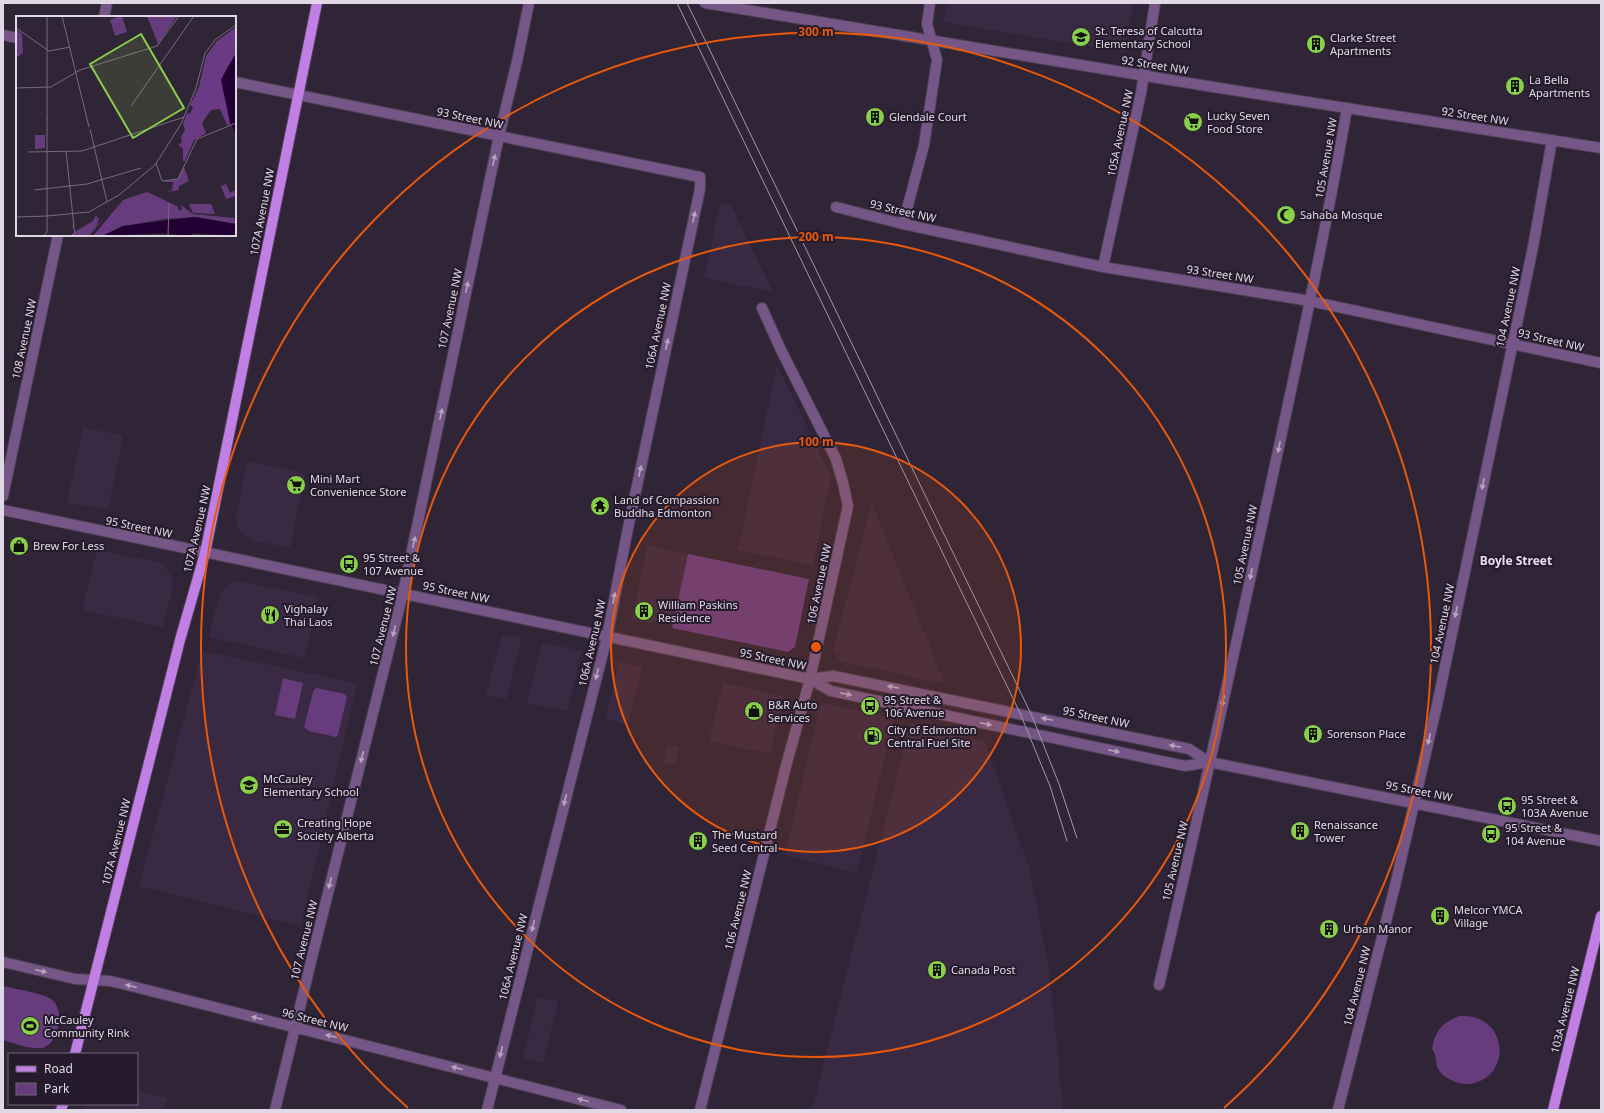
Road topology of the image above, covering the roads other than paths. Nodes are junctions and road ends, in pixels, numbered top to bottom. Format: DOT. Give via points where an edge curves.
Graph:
graph roads {
  1 [pos="107,3"];
  2 [pos="317,3"];
  3 [pos="529,3"];
  4 [pos="705,3"];
  5 [pos="930,3"];
  6 [pos="1155,3"];
  7 [pos="750,7"];
  8 [pos="104,16"];
  9 [pos="3,35"];
  10 [pos="16,38"];
  11 [pos="930,40"];
  12 [pos="1144,75"];
  13 [pos="236,82"];
  14 [pos="298,95"];
  15 [pos="1347,108"];
  16 [pos="499,136"];
  17 [pos="1552,140"];
  18 [pos="1601,148"];
  19 [pos="700,177"];
  20 [pos="836,207"];
  21 [pos="903,224"];
  22 [pos="58,236"];
  23 [pos="1103,267"];
  24 [pos="1310,301"];
  25 [pos="762,308"];
  26 [pos="1513,343"];
  27 [pos="1601,363"];
  28 [pos="3,496"];
  29 [pos="3,510"];
  30 [pos="205,553"];
  31 [pos="403,593"];
  32 [pos="607,637"];
  33 [pos="810,679"];
  34 [pos="1209,762"];
  35 [pos="1415,802"];
  36 [pos="1601,841"];
  37 [pos="1601,916"];
  38 [pos="3,962"];
  39 [pos="94,980"];
  40 [pos="1159,985"];
  41 [pos="295,1027"];
  42 [pos="75,1053"];
  43 [pos="495,1077"];
  44 [pos="275,1110"];
  45 [pos="486,1110"];
  46 [pos="620,1110"];
  47 [pos="700,1110"];
  48 [pos="1338,1110"];
  49 [pos="1553,1110"];
  1 -- 8 [label="street"];
  2 -- 14 [label="main road, 107A Avenue NW"];
  3 -- 16 [label="street, 107 Avenue NW"];
  4 -- 7 [label="street, 92 Street NW"];
  5 -- 11 [label="street" via="927,24"];
  6 -- 12 [label="street, 105A Avenue NW"];
  7 -- 11 [label="street, 92 Street NW"];
  9 -- 10 [label="street"];
  11 -- 12 [label="street, 92 Street NW"];
  11 -- 21 [label="street" via="937,60 924,145"];
  12 -- 15 [label="street, 92 Street NW"];
  12 -- 23 [label="street, 105A Avenue NW"];
  13 -- 14 [label="street, 93 Street NW"];
  14 -- 16 [label="street, 93 Street NW"];
  14 -- 30 [label="main road, 107A Avenue NW"];
  15 -- 17 [label="street, 92 Street NW"];
  15 -- 24 [label="street, 105 Avenue NW"];
  16 -- 19 [label="street, 93 Street NW"];
  31 -- 16 [label="street, 107 Avenue NW, one-way"];
  17 -- 18 [label="street, 92 Street NW"];
  17 -- 26 [label="street, 104 Avenue NW"];
  32 -- 19 [label="street, 106A Avenue NW, one-way" via="700,189"];
  20 -- 21 [label="street, 93 Street NW"];
  21 -- 23 [label="street, 93 Street NW"];
  22 -- 28 [label="street, 108 Avenue NW"];
  23 -- 24 [label="street, 93 Street NW"];
  24 -- 26 [label="street, 93 Street NW"];
  24 -- 34 [label="street, 105 Avenue NW, one-way"];
  25 -- 33 [label="street, 106 Avenue NW" via="836,459 848,506"];
  26 -- 27 [label="street, 93 Street NW"];
  26 -- 35 [label="street, 104 Avenue NW, one-way"];
  29 -- 30 [label="street, 95 Street NW"];
  30 -- 31 [label="street, 95 Street NW"];
  30 -- 39 [label="main road, 107A Avenue NW" via="180,640"];
  31 -- 32 [label="street, 95 Street NW"];
  31 -- 41 [label="street, 107 Avenue NW, one-way"];
  32 -- 33 [label="street, 95 Street NW"];
  32 -- 43 [label="street, 106A Avenue NW, one-way"];
  33 -- 34 [label="street, 95 Street NW, one-way" via="831,691 1185,766"];
  34 -- 33 [label="street, 95 Street NW, one-way" via="1189,749 990,707 833,676"];
  33 -- 47 [label="street, 106 Avenue NW"];
  34 -- 35 [label="street, 95 Street NW"];
  34 -- 40 [label="street, 105 Avenue NW"];
  35 -- 36 [label="street, 95 Street NW"];
  35 -- 48 [label="street, 104 Avenue NW"];
  37 -- 49 [label="main road, 103A Avenue NW"];
  38 -- 39 [label="street, 96 Street NW, one-way" via="74,979"];
  41 -- 39 [label="street, 96 Street NW, one-way" via="127,985"];
  39 -- 42 [label="main road, 107A Avenue NW"];
  43 -- 41 [label="street, 96 Street NW, one-way"];
  41 -- 44 [label="street, 107 Avenue NW"];
  43 -- 45 [label="street, 106A Avenue NW"];
  46 -- 43 [label="street, 96 Street NW, one-way"];
}
